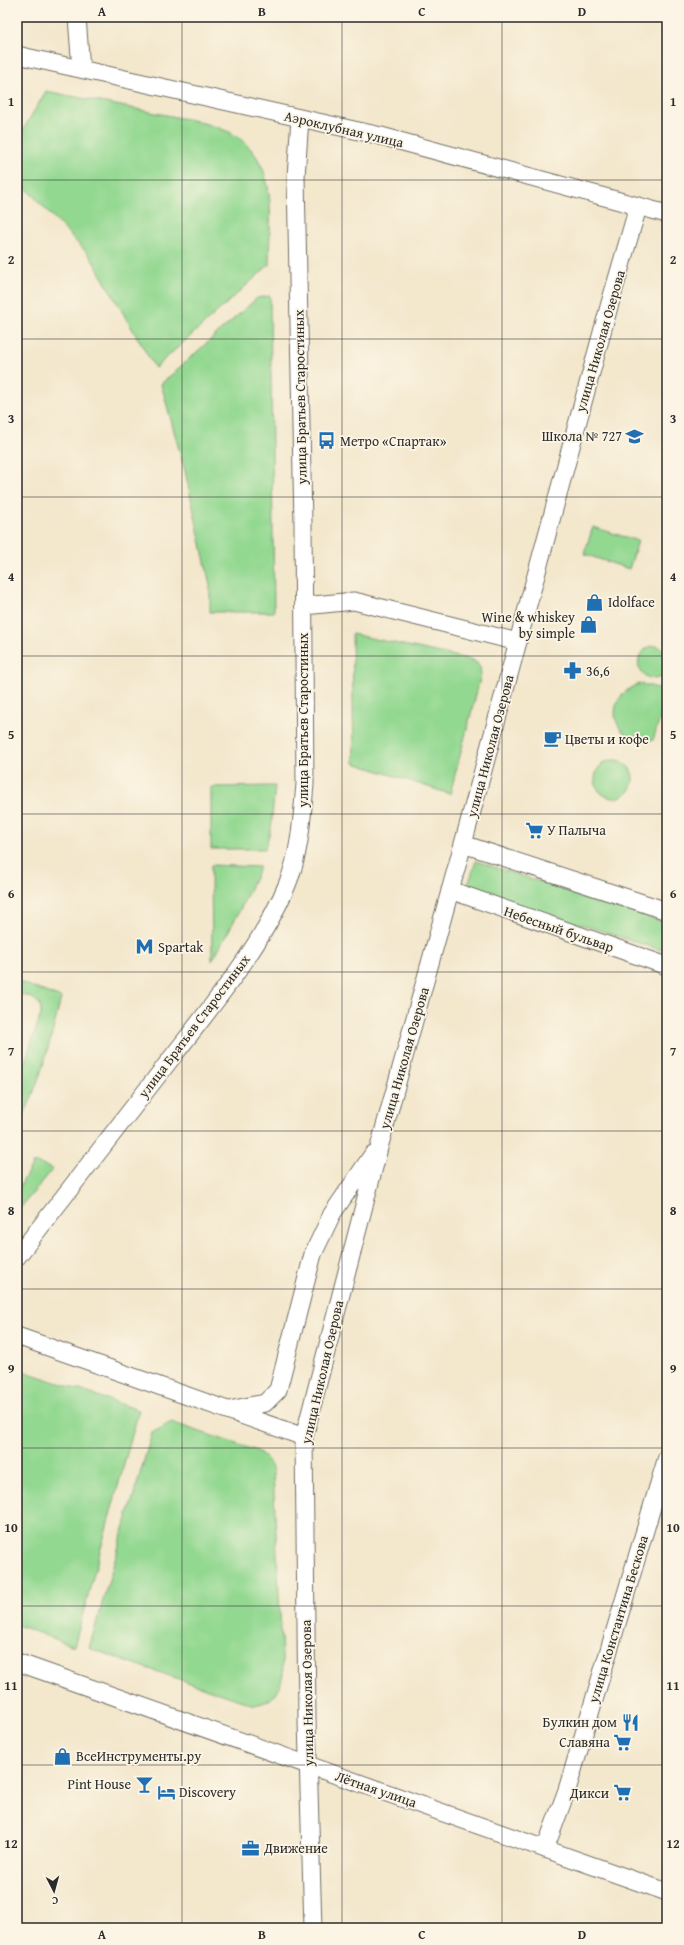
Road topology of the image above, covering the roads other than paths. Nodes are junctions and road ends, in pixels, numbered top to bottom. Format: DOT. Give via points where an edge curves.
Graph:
graph roads {
  1 [pos="77,17"];
  2 [pos="17,55"];
  3 [pos="81,69"];
  4 [pos="300,118"];
  5 [pos="638,207"];
  6 [pos="667,214"];
  7 [pos="304,606"];
  8 [pos="518,642"];
  9 [pos="463,844"];
  10 [pos="450,890"];
  11 [pos="667,911"];
  12 [pos="667,966"];
  13 [pos="380,1144"];
  14 [pos="17,1257"];
  15 [pos="17,1336"];
  16 [pos="229,1410"];
  17 [pos="304,1437"];
  18 [pos="667,1457"];
  19 [pos="17,1662"];
  20 [pos="309,1766"];
  21 [pos="545,1849"];
  22 [pos="667,1892"];
  23 [pos="313,1928"];
  1 -- 3 [label="street"];
  2 -- 3 [label="street, Аэроклубная улица"];
  3 -- 4 [label="street, Аэроклубная улица"];
  4 -- 5 [label="street, Аэроклубная улица" via="381,136"];
  4 -- 7 [label="street, улица Братьев Старостиных" via="296,176"];
  5 -- 6 [label="street, Аэроклубная улица"];
  5 -- 8 [label="street, улица Николая Озерова"];
  7 -- 8 [label="street" via="354,602"];
  7 -- 14 [label="street, улица Братьев Старостиных" via="305,784 296,853 287,884 258,940 194,1029"];
  8 -- 9 [label="street, улица Николая Озерова"];
  9 -- 10 [label="street, улица Николая Озерова"];
  9 -- 11 [label="street"];
  10 -- 12 [label="street, Небесный бульвар"];
  10 -- 13 [label="street, улица Николая Озерова"];
  13 -- 16 [label="street" via="332,1214 313,1254 278,1390 265,1403"];
  13 -- 17 [label="street, улица Николая Озерова"];
  15 -- 16 [label="street"];
  16 -- 17 [label="street"];
  17 -- 20 [label="street, улица Николая Озерова"];
  18 -- 21 [label="street, улица Константина Бескова" via="565,1797"];
  19 -- 20 [label="street, Лётная улица"];
  20 -- 21 [label="street, Лётная улица"];
  20 -- 23 [label="street, улица Николая Озерова"];
  21 -- 22 [label="street, Лётная улица"];
}
